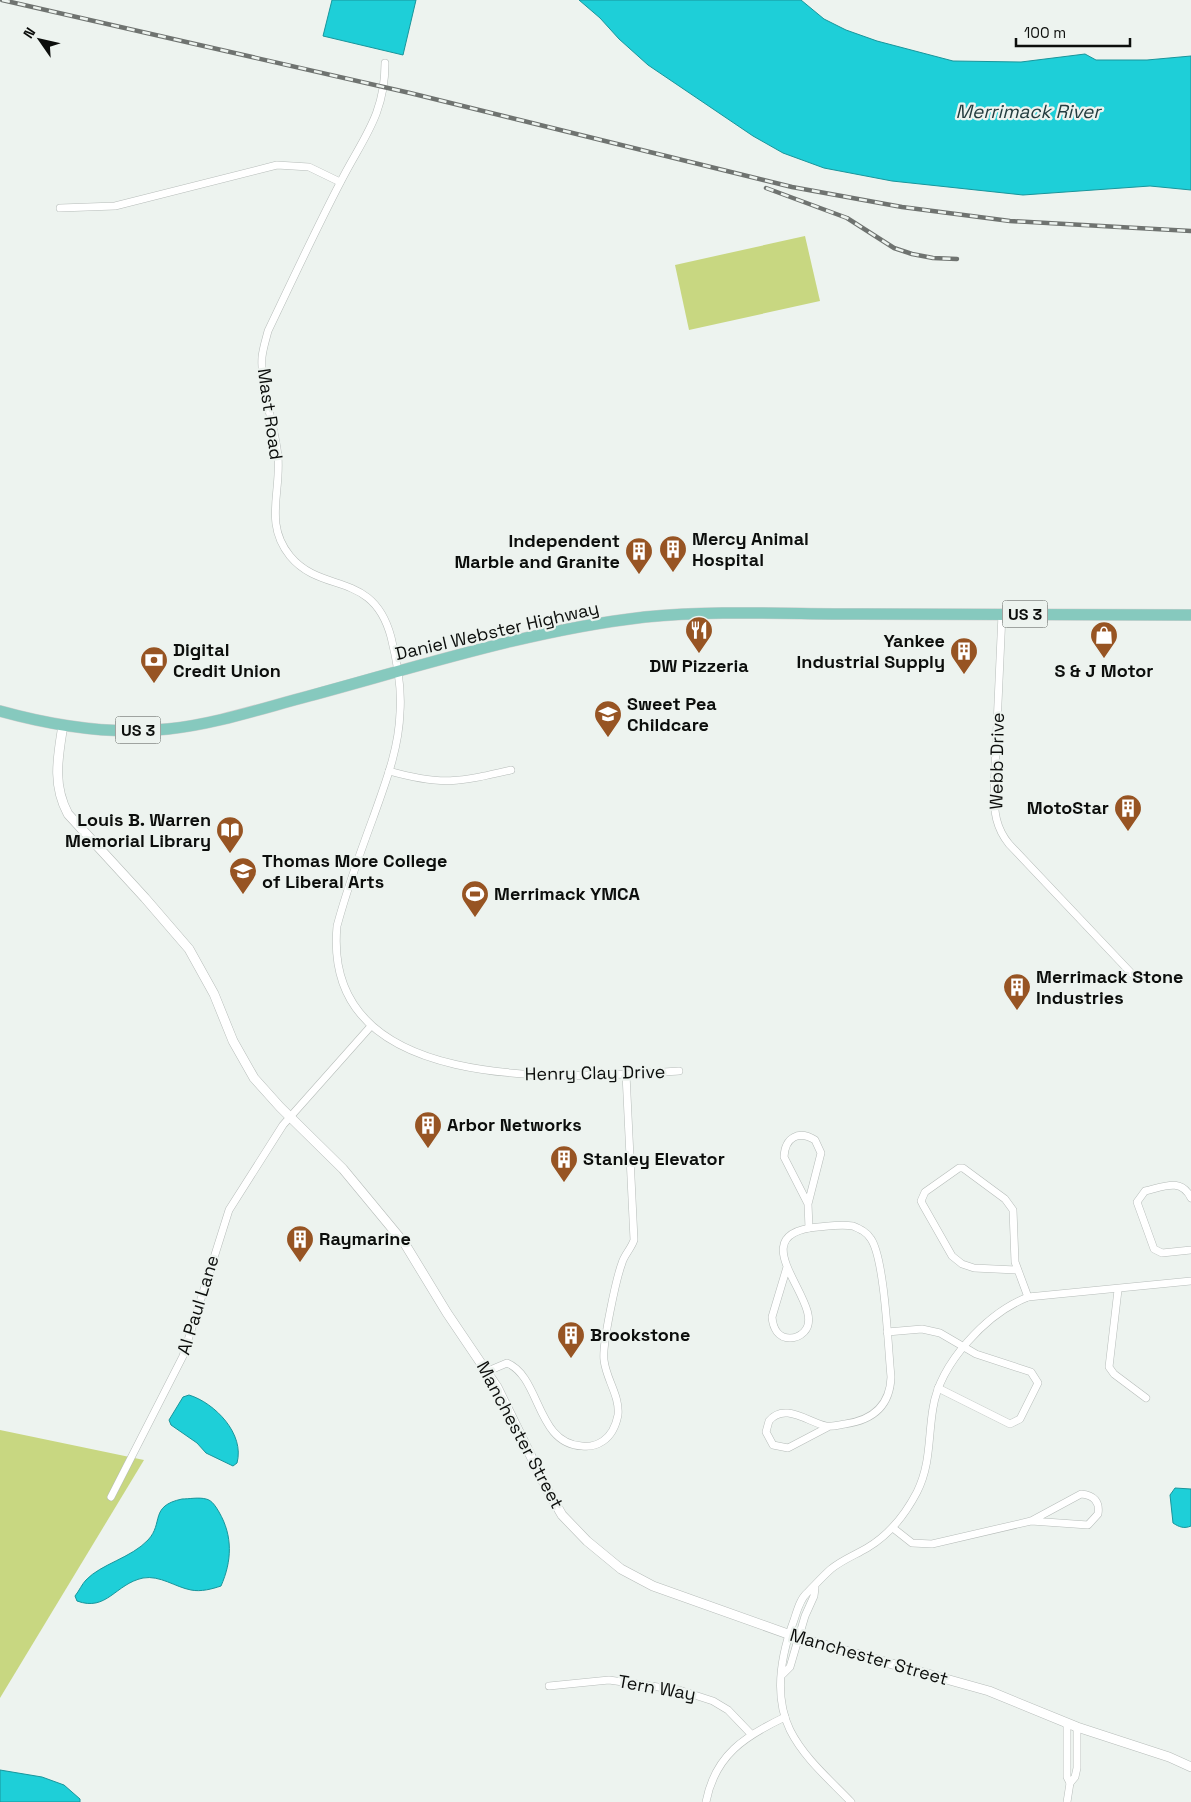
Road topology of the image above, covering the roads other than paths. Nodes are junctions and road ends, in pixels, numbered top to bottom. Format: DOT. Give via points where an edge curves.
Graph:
graph roads {
  1 [pos="385,64"];
  2 [pos="340,182"];
  3 [pos="60,208"];
  4 [pos="1002,614"];
  5 [pos="1191,615"];
  6 [pos="398,672"];
  7 [pos="0,711"];
  8 [pos="63,725"];
  9 [pos="511,770"];
  10 [pos="389,771"];
  11 [pos="1133,975"];
  12 [pos="371,1026"];
  13 [pos="679,1071"];
  14 [pos="626,1074"];
  15 [pos="290,1116"];
  16 [pos="1191,1198"];
  17 [pos="808,1204"];
  18 [pos="809,1228"];
  19 [pos="1191,1250"];
  20 [pos="787,1267"];
  21 [pos="1016,1270"];
  22 [pos="1191,1282"];
  23 [pos="1118,1290"];
  24 [pos="1028,1297"];
  25 [pos="887,1332"];
  26 [pos="964,1347"];
  27 [pos="488,1372"];
  28 [pos="938,1388"];
  29 [pos="1146,1398"];
  30 [pos="828,1427"];
  31 [pos="111,1497"];
  32 [pos="1030,1521"];
  33 [pos="893,1528"];
  34 [pos="815,1588"];
  35 [pos="789,1635"];
  36 [pos="799,1638"];
  37 [pos="783,1674"];
  38 [pos="549,1686"];
  39 [pos="785,1717"];
  40 [pos="1068,1723"];
  41 [pos="1077,1727"];
  42 [pos="751,1734"];
  43 [pos="1191,1767"];
  44 [pos="1070,1783"];
  45 [pos="706,1802"];
  46 [pos="851,1802"];
  47 [pos="1067,1802"];
  1 -- 2 [label="street, Mast Road" via="385,87 377,115"];
  2 -- 3 [label="street" via="309,168 277,165 115,206"];
  2 -- 6 [label="street, Mast Road" via="268,331 262,355 278,458 275,526 284,547 299,565 316,575 358,590 375,604 391,636"];
  4 -- 5 [label="main road, Daniel Webster Highway / US 3"];
  4 -- 6 [label="main road, Daniel Webster Highway / US 3" via="646,617 552,632"];
  4 -- 11 [label="street, Webb Drive" via="994,792 998,827 1009,844"];
  6 -- 8 [label="main road, Daniel Webster Highway / US 3" via="183,727 113,731"];
  6 -- 10 [label="street, Henry Clay Drive" via="400,714"];
  7 -- 8 [label="main road, Daniel Webster Highway / US 3"];
  8 -- 15 [label="street, Manchester Street" via="56,770 59,794 68,814 189,949 214,994 245,1065"];
  9 -- 10 [label="street" via="444,782"];
  10 -- 12 [label="street, Henry Clay Drive" via="342,908 336,944 340,979 348,996"];
  12 -- 14 [label="street, Henry Clay Drive" via="426,1054 494,1072 545,1076"];
  12 -- 15 [label="street"];
  13 -- 14 [label="street, Henry Clay Drive"];
  14 -- 27 [label="street" via="634,1240 622,1262 605,1347 606,1368 618,1412 614,1429 603,1441 590,1446 574,1446 553,1431 518,1369 507,1363"];
  15 -- 27 [label="street, Manchester Street" via="343,1169 389,1223"];
  15 -- 31 [label="street, Al Paul Lane" via="229,1210 184,1356"];
  16 -- 19 [label="street" via="1183,1186 1175,1184 1145,1191 1137,1202 1154,1250 1162,1253"];
  17 -- 17 [label="street" via="784,1157 788,1142 798,1135 815,1140 821,1153"];
  17 -- 18 [label="street"];
  18 -- 20 [label="street" via="789,1234 785,1244"];
  18 -- 25 [label="street" via="853,1226 872,1240 879,1260"];
  20 -- 20 [label="street" via="809,1316 807,1329 791,1338 779,1334 772,1317"];
  21 -- 21 [label="street" via="1013,1210 1005,1199 963,1168 958,1168 925,1192 921,1201 923,1206 956,1260 974,1268"];
  21 -- 24 [label="street"];
  22 -- 23 [label="street"];
  23 -- 24 [label="street"];
  23 -- 29 [label="street" via="1109,1367"];
  24 -- 26 [label="street" via="993,1315"];
  25 -- 26 [label="street" via="929,1330"];
  25 -- 30 [label="street" via="891,1382 884,1404 866,1419"];
  26 -- 28 [label="street"];
  26 -- 28 [label="street" via="1035,1376 1037,1387 1020,1419 1005,1424"];
  27 -- 35 [label="street, Manchester Street" via="562,1515 587,1541 636,1580"];
  28 -- 33 [label="street" via="924,1474 908,1508"];
  30 -- 30 [label="street" via="784,1449 773,1445 766,1432 771,1418 784,1412"];
  32 -- 32 [label="street" via="1081,1494 1093,1497 1098,1505 1098,1514 1088,1525"];
  32 -- 33 [label="street" via="924,1545 912,1543"];
  33 -- 34 [label="street" via="868,1548 831,1570"];
  34 -- 35 [label="street" via="802,1600"];
  34 -- 36 [label="street"];
  35 -- 36 [label="street, Manchester Street"];
  35 -- 37 [label="street" via="781,1663"];
  36 -- 37 [label="street" via="790,1666"];
  36 -- 40 [label="street, Manchester Street" via="972,1686"];
  37 -- 39 [label="street" via="780,1695"];
  38 -- 42 [label="street, Tern Way" via="609,1680 644,1683 696,1694 728,1710"];
  39 -- 42 [label="street"];
  39 -- 46 [label="street" via="806,1754"];
  40 -- 41 [label="street, Manchester Street"];
  40 -- 44 [label="street" via="1067,1778"];
  41 -- 43 [label="street, Manchester Street"];
  41 -- 44 [label="street" via="1077,1768"];
  42 -- 45 [label="street" via="722,1762"];
  44 -- 47 [label="street"];
}
